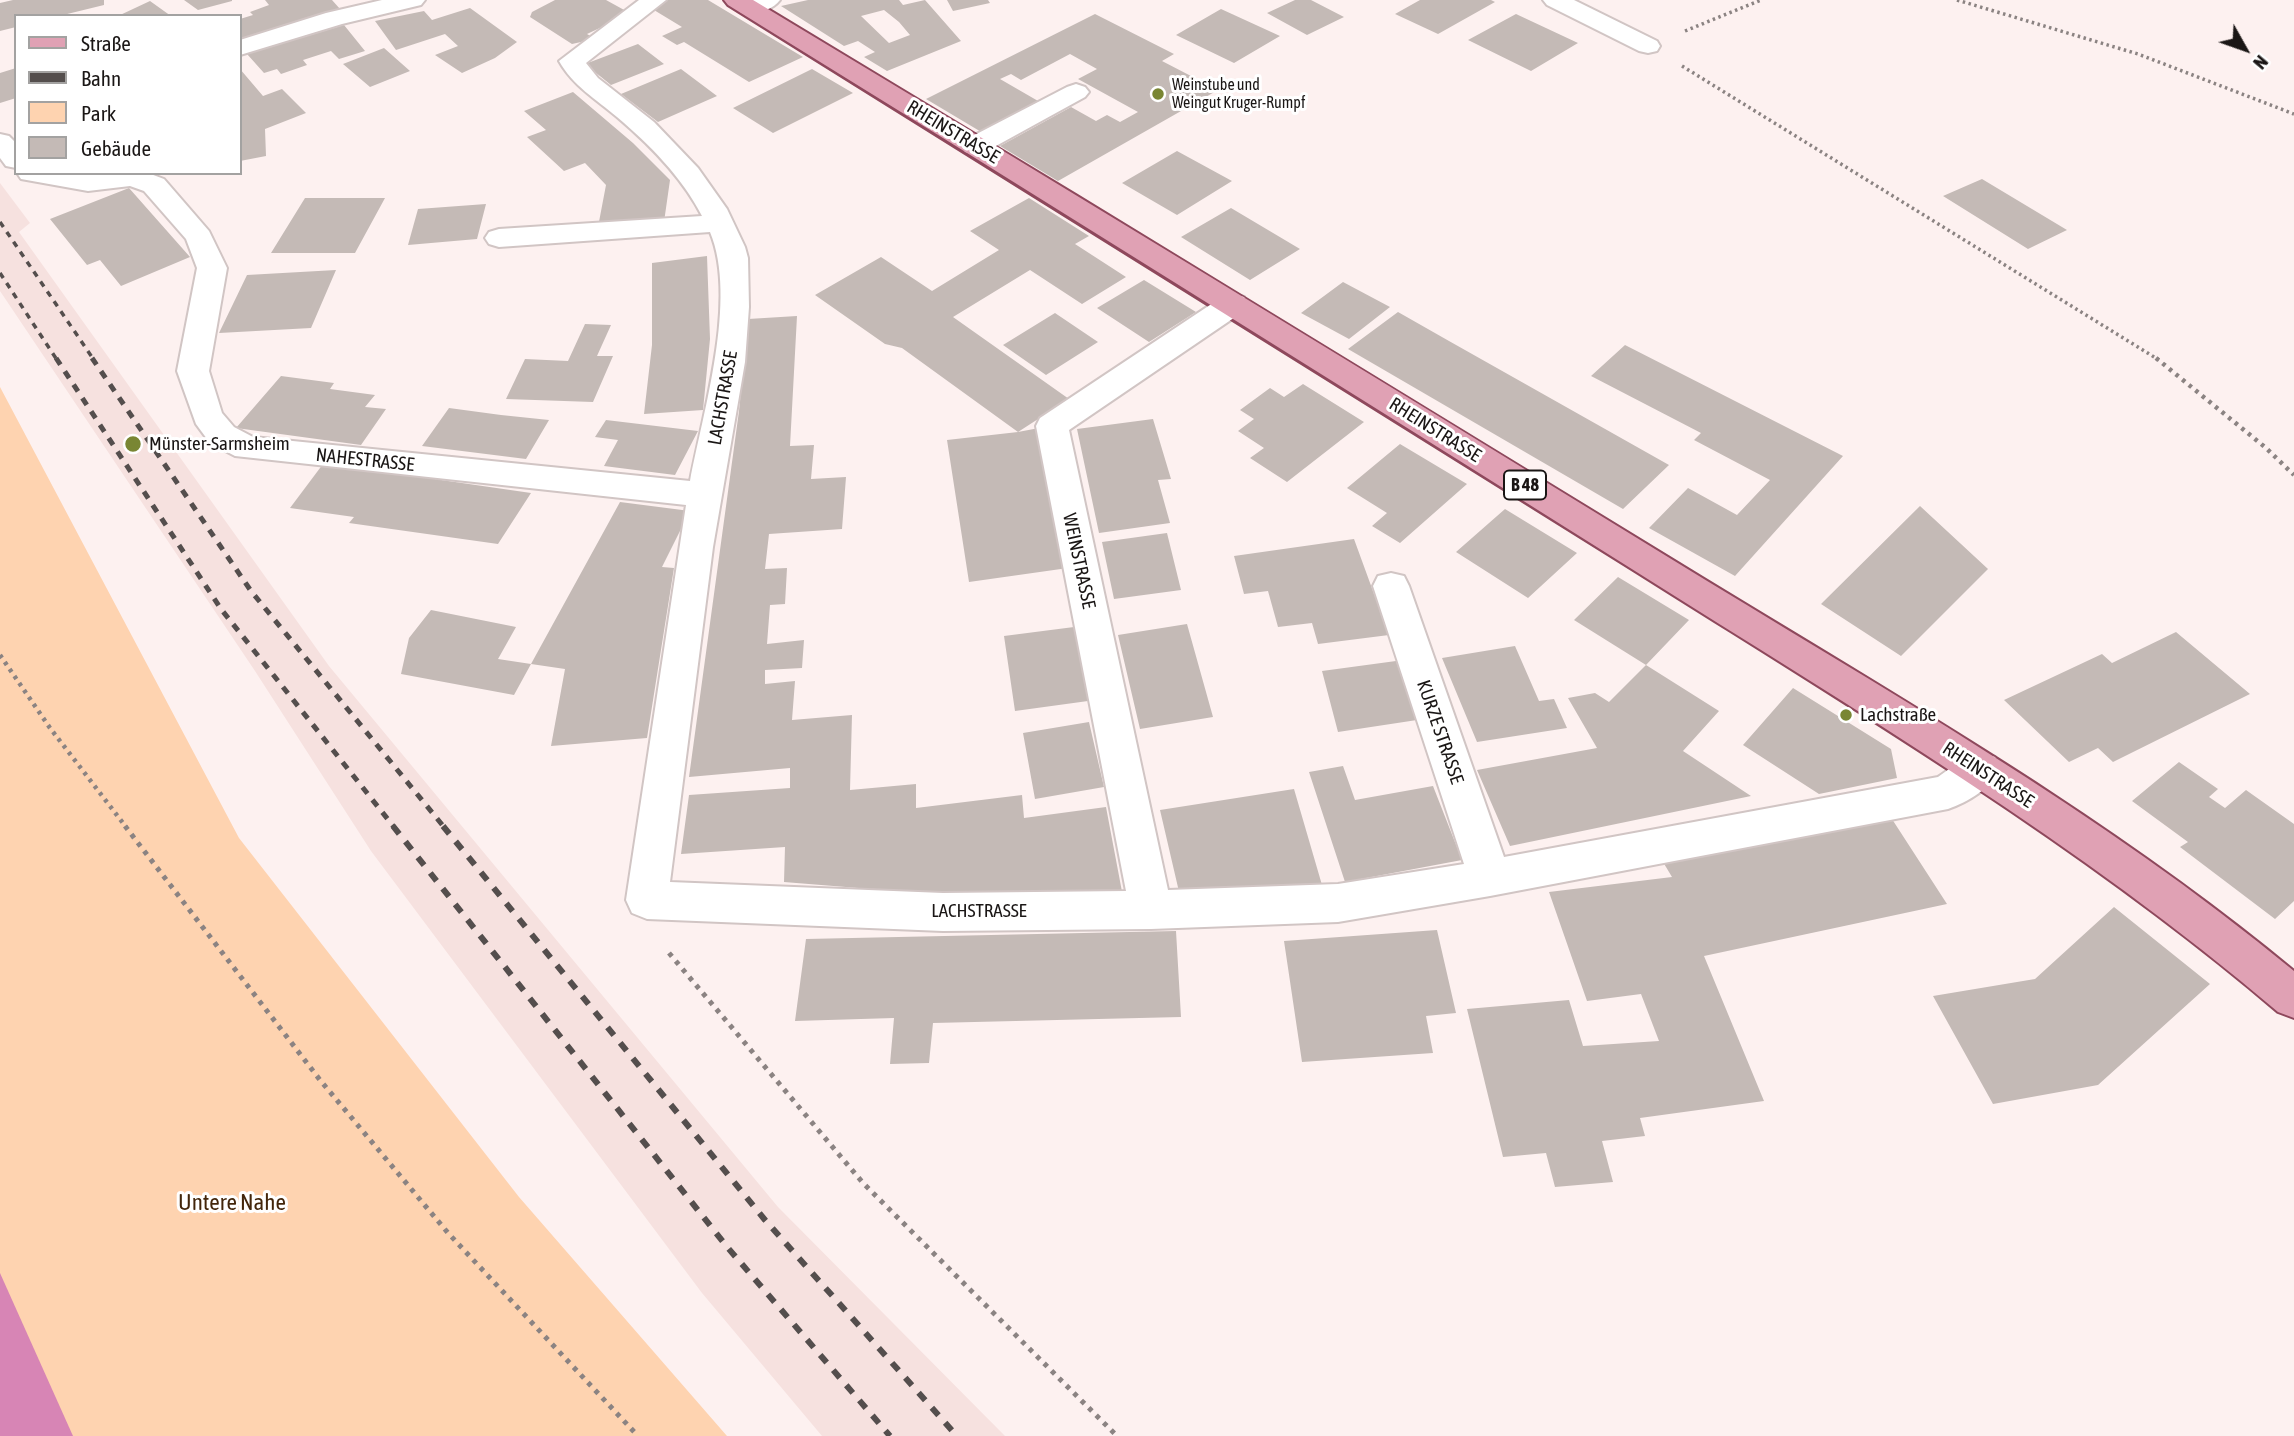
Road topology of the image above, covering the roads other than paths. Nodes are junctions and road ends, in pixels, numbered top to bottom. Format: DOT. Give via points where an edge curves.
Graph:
graph roads {
  1 [pos="654,0"];
  2 [pos="1555,0"];
  3 [pos="399,1"];
  4 [pos="751,2"];
  5 [pos="1648,46"];
  6 [pos="242,47"];
  7 [pos="1076,92"];
  8 [pos="0,141"];
  9 [pos="975,145"];
  10 [pos="14,157"];
  11 [pos="42,175"];
  12 [pos="720,223"];
  13 [pos="499,238"];
  14 [pos="1233,304"];
  15 [pos="704,495"];
  16 [pos="1391,586"];
  17 [pos="1981,769"];
  18 [pos="1490,878"];
  19 [pos="1151,909"];
  20 [pos="2294,999"];
  1 -- 12 [label="street, LACHSTRASSE" via="572,61 577,73 665,148"];
  2 -- 5 [label="street"];
  3 -- 6 [label="street"];
  4 -- 9 [label="main road, RHEINSTRASSE / B 48"];
  7 -- 9 [label="street"];
  8 -- 10 [label="street"];
  9 -- 14 [label="main road, RHEINSTRASSE / B 48"];
  11 -- 15 [label="street, NAHESTRASSE" via="88,183 133,177 154,185 199,237 212,268 193,371 207,416 222,435 247,448"];
  12 -- 13 [label="street"];
  12 -- 15 [label="street, LACHSTRASSE" via="732,249 732,346"];
  14 -- 17 [label="main road, RHEINSTRASSE / B 48"];
  14 -- 19 [label="street, WEINSTRASSE" via="1052,426"];
  15 -- 19 [label="street, LACHSTRASSE" via="647,900 943,912"];
  16 -- 18 [label="street, KURZE STRASSE"];
  17 -- 18 [label="street, LACHSTRASSE" via="1948,792"];
  17 -- 20 [label="main road, RHEINSTRASSE / B 48" via="2129,868"];
  18 -- 19 [label="street, LACHSTRASSE" via="1338,903"];
}
